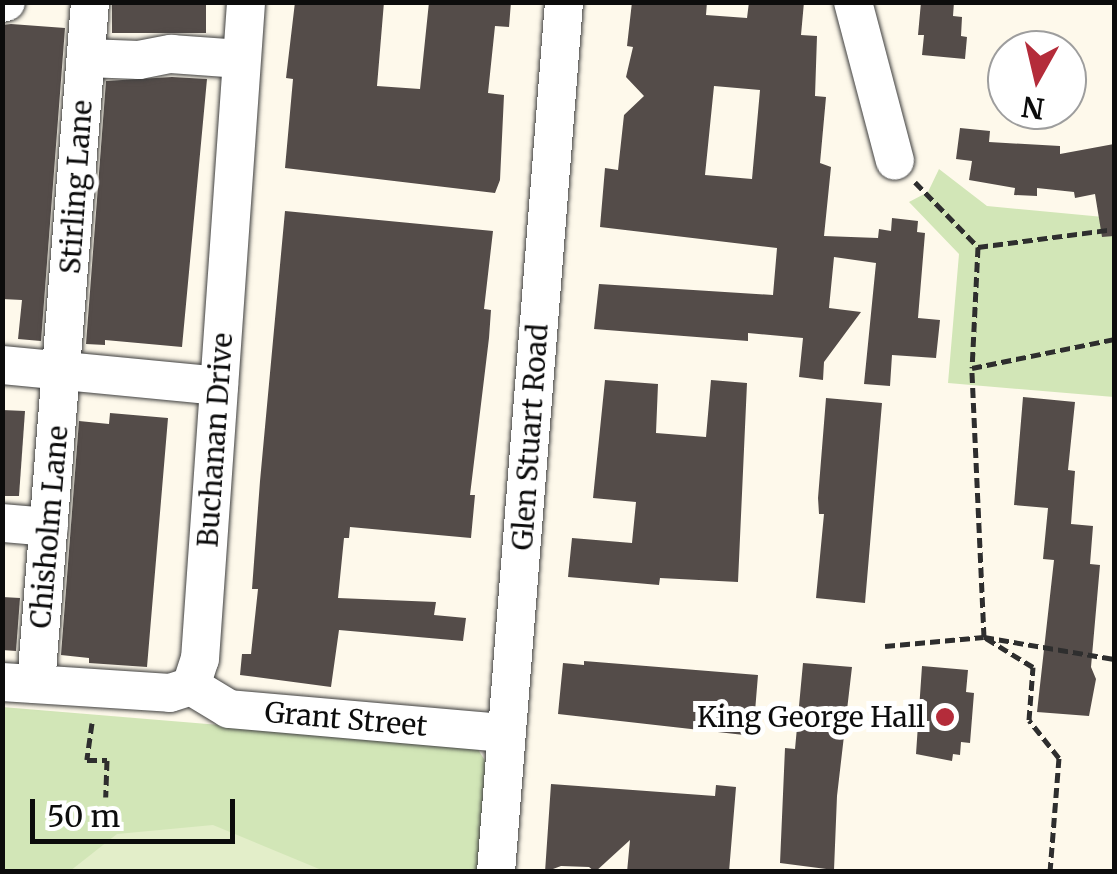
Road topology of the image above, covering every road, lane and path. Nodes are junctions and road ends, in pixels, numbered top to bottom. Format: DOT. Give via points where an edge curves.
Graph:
graph roads {
  1 [pos="90,2"];
  2 [pos="246,2"];
  3 [pos="564,2"];
  4 [pos="853,2"];
  5 [pos="86,58"];
  6 [pos="242,58"];
  7 [pos="895,161"];
  8 [pos="1114,229"];
  9 [pos="978,247"];
  10 [pos="1114,340"];
  11 [pos="2,365"];
  12 [pos="972,368"];
  13 [pos="62,371"];
  14 [pos="219,386"];
  15 [pos="2,524"];
  16 [pos="49,527"];
  17 [pos="984,637"];
  18 [pos="886,646"];
  19 [pos="1114,660"];
  20 [pos="19,683"];
  21 [pos="192,686"];
  22 [pos="92,723"];
  23 [pos="506,733"];
  24 [pos="106,797"];
  25 [pos="496,872"];
  26 [pos="1050,872"];
  1 -- 5 [label="street, Stirling Lane"];
  2 -- 6 [label="street, Buchanan Drive"];
  3 -- 23 [label="street, Glen Stuart Road"];
  4 -- 7 [label="street"];
  5 -- 6 [label="street"];
  5 -- 13 [label="street, Stirling Lane"];
  6 -- 14 [label="street, Buchanan Drive"];
  7 -- 9 [label="path"];
  8 -- 9 [label="path"];
  9 -- 12 [label="path"];
  10 -- 12 [label="path"];
  11 -- 13 [label="street"];
  12 -- 17 [label="path"];
  13 -- 14 [label="street"];
  13 -- 16 [label="street, Chisholm Lane"];
  14 -- 21 [label="street, Buchanan Drive" via="200,660"];
  15 -- 16 [label="street"];
  16 -- 20 [label="street, Chisholm Lane"];
  17 -- 18 [label="path"];
  17 -- 19 [label="path"];
  17 -- 26 [label="path" via="1033,667 1029,720 1059,758"];
  20 -- 21 [label="street" via="170,693"];
  21 -- 23 [label="street, Grant Street" via="230,709"];
  22 -- 24 [label="path" via="87,760 107,760"];
  23 -- 25 [label="street, Glen Stuart Road"];
}
